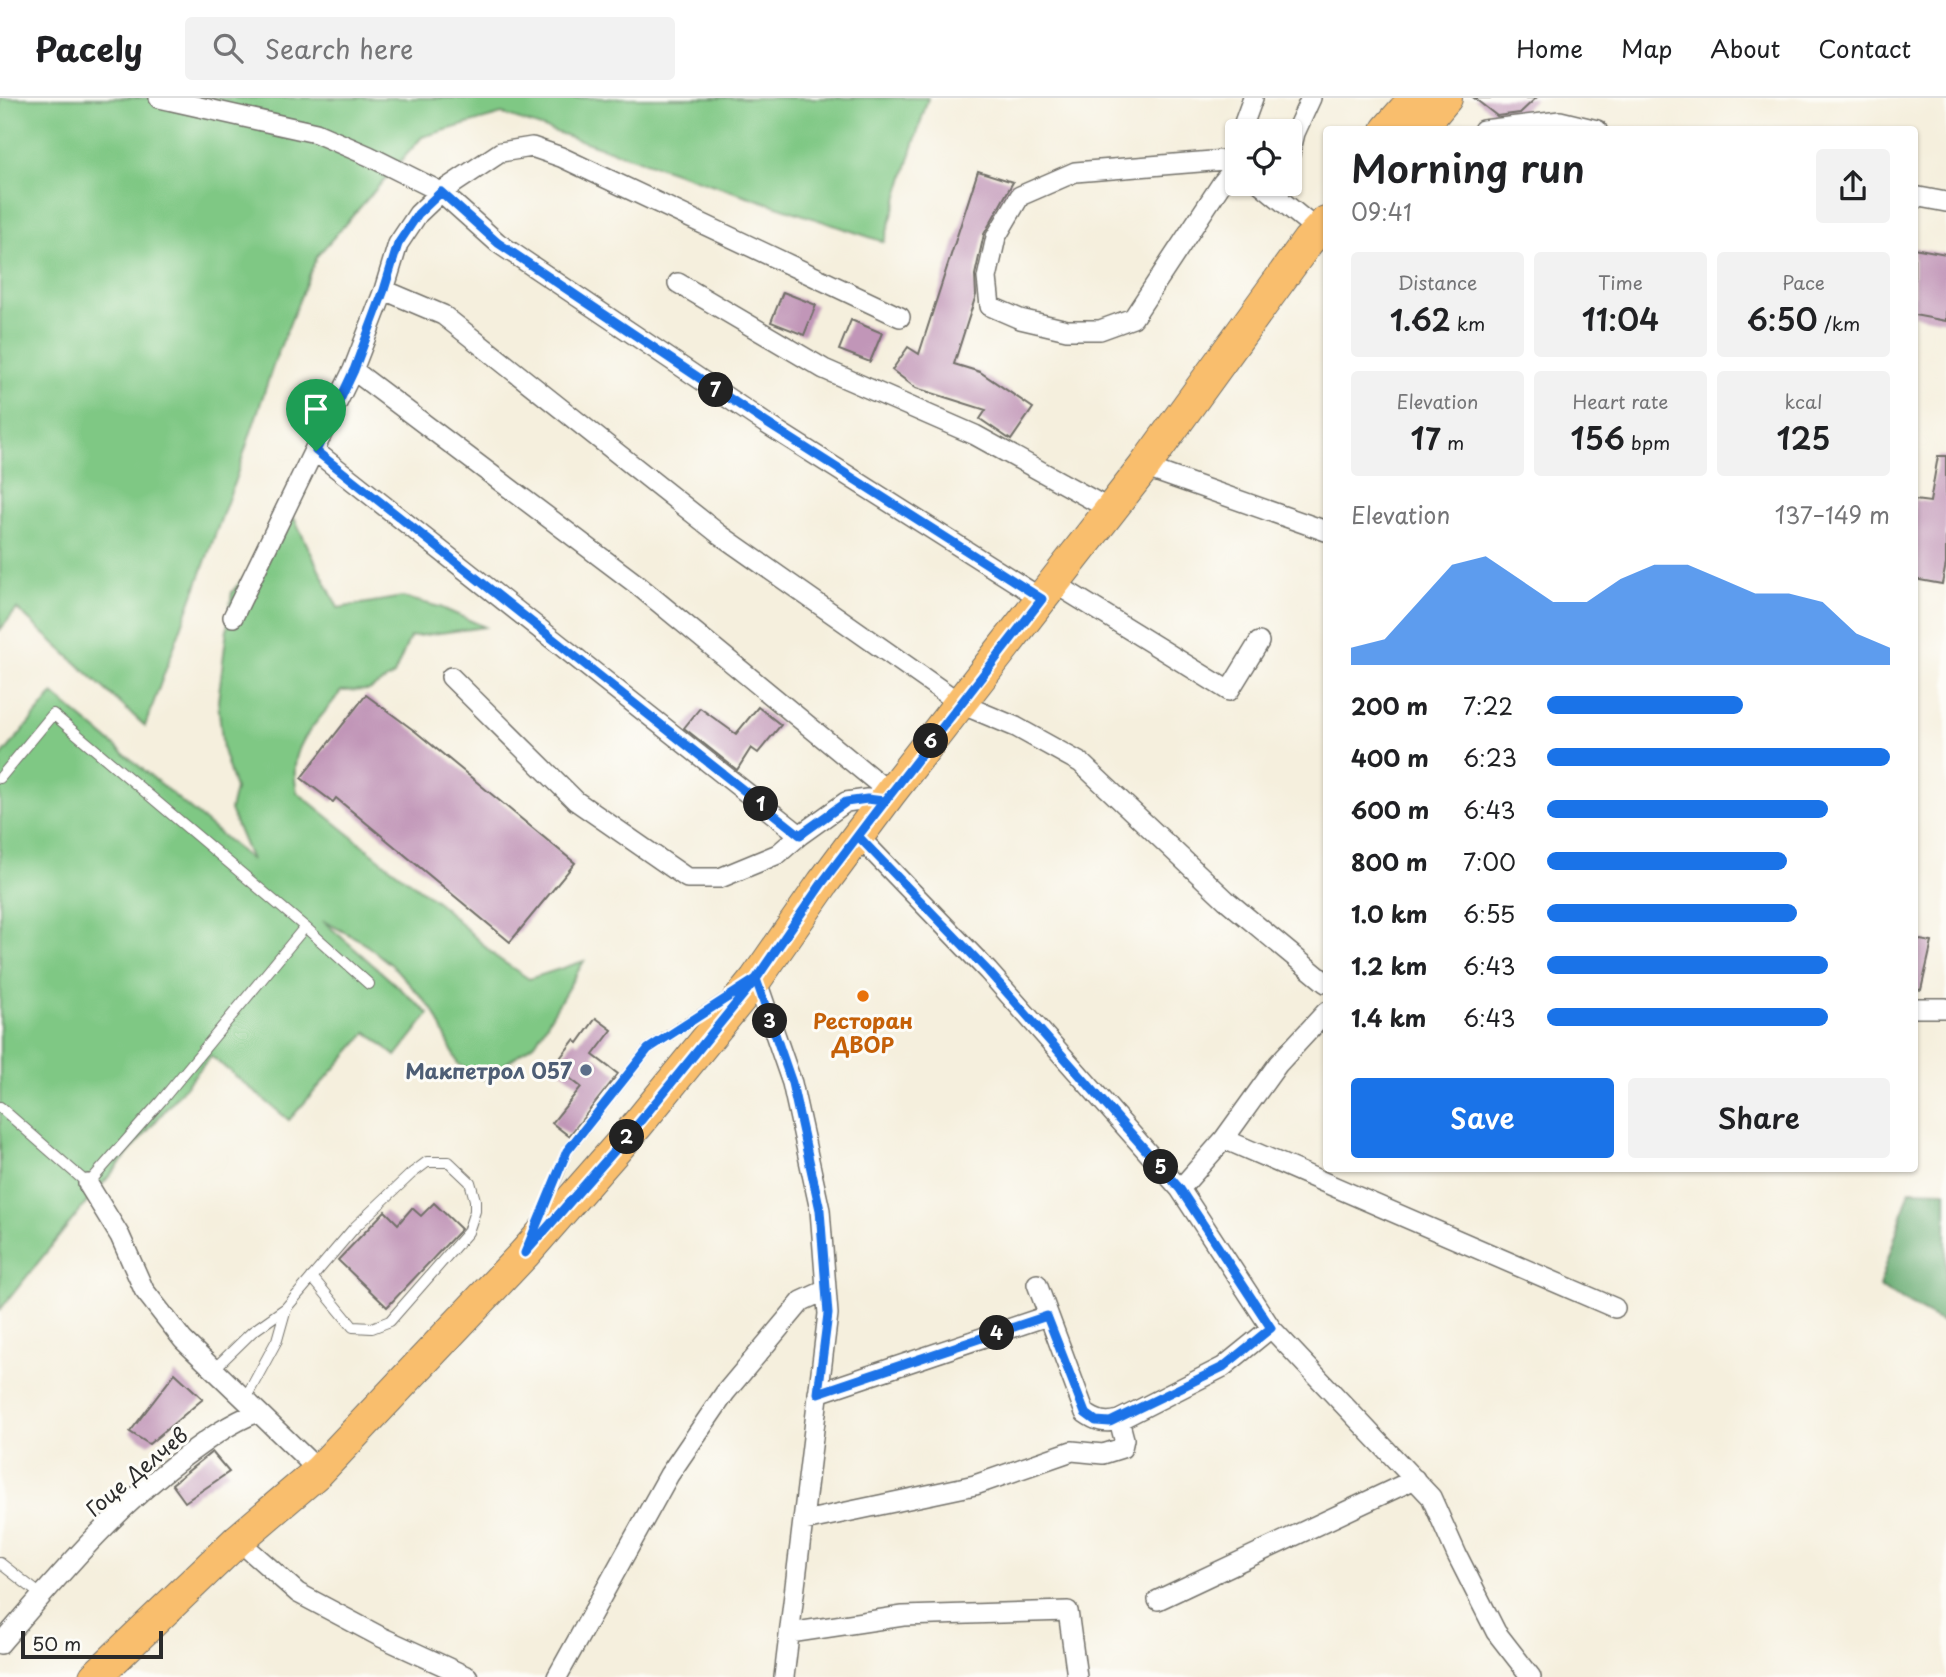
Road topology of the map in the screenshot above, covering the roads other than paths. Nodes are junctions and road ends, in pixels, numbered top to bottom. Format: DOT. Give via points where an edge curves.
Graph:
graph roads {
  1 [pos="159,98"];
  2 [pos="1252,98"];
  3 [pos="1311,98"];
  4 [pos="1415,98"];
  5 [pos="1446,98"];
  6 [pos="1245,119"];
  7 [pos="1301,119"];
  8 [pos="1390,126"];
  9 [pos="1422,126"];
  10 [pos="1517,126"];
  11 [pos="1581,126"];
  12 [pos="1225,160"];
  13 [pos="1225,179"];
  14 [pos="441,192"];
  15 [pos="1284,196"];
  16 [pos="1918,197"];
  17 [pos="1946,202"];
  18 [pos="1320,236"];
  19 [pos="678,283"];
  20 [pos="384,290"];
  21 [pos="900,317"];
  22 [pos="354,370"];
  23 [pos="316,451"];
  24 [pos="1144,467"];
  25 [pos="1111,510"];
  26 [pos="1323,530"];
  27 [pos="1048,591"];
  28 [pos="233,617"];
  29 [pos="1259,642"];
  30 [pos="451,677"];
  31 [pos="961,704"];
  32 [pos="0,778"];
  33 [pos="887,797"];
  34 [pos="800,835"];
  35 [pos="858,836"];
  36 [pos="306,927"];
  37 [pos="756,979"];
  38 [pos="1323,981"];
  39 [pos="369,984"];
  40 [pos="1918,1008"];
  41 [pos="1946,1008"];
  42 [pos="1323,1015"];
  43 [pos="0,1107"];
  44 [pos="1224,1139"];
  45 [pos="88,1184"];
  46 [pos="1180,1189"];
  47 [pos="312,1276"];
  48 [pos="1037,1284"];
  49 [pos="826,1290"];
  50 [pos="286,1308"];
  51 [pos="1615,1308"];
  52 [pos="1047,1316"];
  53 [pos="1271,1328"];
  54 [pos="212,1371"];
  55 [pos="818,1393"];
  56 [pos="251,1406"];
  57 [pos="1119,1420"];
  58 [pos="319,1471"];
  59 [pos="1415,1479"];
  60 [pos="804,1521"];
  61 [pos="238,1540"];
  62 [pos="0,1563"];
  63 [pos="41,1595"];
  64 [pos="1158,1600"];
  65 [pos="790,1633"];
  66 [pos="0,1644"];
  67 [pos="95,1677"];
  68 [pos="468,1677"];
  69 [pos="557,1677"];
  70 [pos="784,1677"];
  71 [pos="1077,1677"];
  72 [pos="1531,1677"];
  1 -- 14 [label="street" via="316,134"];
  2 -- 6 [label="street"];
  3 -- 7 [label="street"];
  4 -- 8 [label="main road"];
  5 -- 9 [label="main road"];
  10 -- 11 [label="street" via="1560,121"];
  12 -- 13 [label="street" via="1075,172 1020,196 996,237 987,278 990,306 1067,330 1100,330 1133,318"];
  14 -- 20 [label="street" via="418,214 398,244"];
  14 -- 21 [label="street" via="501,152 532,147"];
  14 -- 27 [label="street" via="498,243 765,422"];
  15 -- 18 [label="street"];
  16 -- 17 [label="street"];
  18 -- 24 [label="main road"];
  19 -- 25 [label="street" via="824,369 975,435"];
  20 -- 22 [label="street"];
  20 -- 31 [label="street" via="443,315 719,534"];
  22 -- 23 [label="street"];
  22 -- 33 [label="street" via="635,583"];
  23 -- 28 [label="street"];
  23 -- 34 [label="street"];
  24 -- 25 [label="main road"];
  24 -- 26 [label="street"];
  25 -- 27 [label="main road"];
  27 -- 29 [label="street" via="1229,691"];
  27 -- 31 [label="main road"];
  30 -- 34 [label="street" via="576,801 687,878 720,878 778,854"];
  31 -- 33 [label="main road"];
  31 -- 38 [label="street" via="1016,727 1081,763 1226,900"];
  32 -- 36 [label="lane" via="52,713"];
  33 -- 34 [label="street" via="846,802"];
  33 -- 35 [label="main road"];
  35 -- 37 [label="main road"];
  35 -- 46 [label="street" via="988,971"];
  36 -- 39 [label="lane"];
  36 -- 45 [label="lane"];
  37 -- 49 [label="street" via="792,1083 820,1210"];
  37 -- 58 [label="main road" via="525,1253"];
  40 -- 41 [label="street"];
  42 -- 44 [label="street" via="1278,1064"];
  43 -- 45 [label="lane"];
  44 -- 46 [label="street"];
  44 -- 51 [label="street"];
  45 -- 54 [label="street" via="120,1236 144,1290"];
  46 -- 53 [label="street"];
  47 -- 47 [label="lane" via="353,1327 372,1328 390,1321 468,1232 475,1211 470,1182 449,1162 428,1162 355,1227"];
  47 -- 50 [label="lane"];
  48 -- 52 [label="street"];
  49 -- 55 [label="street" via="828,1314"];
  49 -- 69 [label="street" via="802,1301 725,1393 669,1475"];
  50 -- 54 [label="lane" via="252,1332"];
  50 -- 56 [label="lane"];
  52 -- 55 [label="street"];
  52 -- 57 [label="street" via="1085,1413 1096,1421"];
  53 -- 57 [label="street" via="1223,1367"];
  53 -- 59 [label="street"];
  54 -- 56 [label="street"];
  55 -- 60 [label="street"];
  56 -- 58 [label="street"];
  56 -- 63 [label="street, Гоце Делчев" via="240,1419 152,1481"];
  57 -- 60 [label="street" via="1124,1439 1122,1448 1113,1452 1072,1451 975,1485"];
  58 -- 61 [label="main road"];
  59 -- 64 [label="street"];
  59 -- 72 [label="street" via="1431,1496 1496,1632"];
  60 -- 65 [label="street"];
  61 -- 67 [label="main road"];
  61 -- 68 [label="street" via="298,1593"];
  62 -- 63 [label="lane"];
  63 -- 66 [label="street, Гоце Делчев"];
  65 -- 70 [label="street"];
  65 -- 71 [label="street" via="903,1616 1068,1611"];
}
